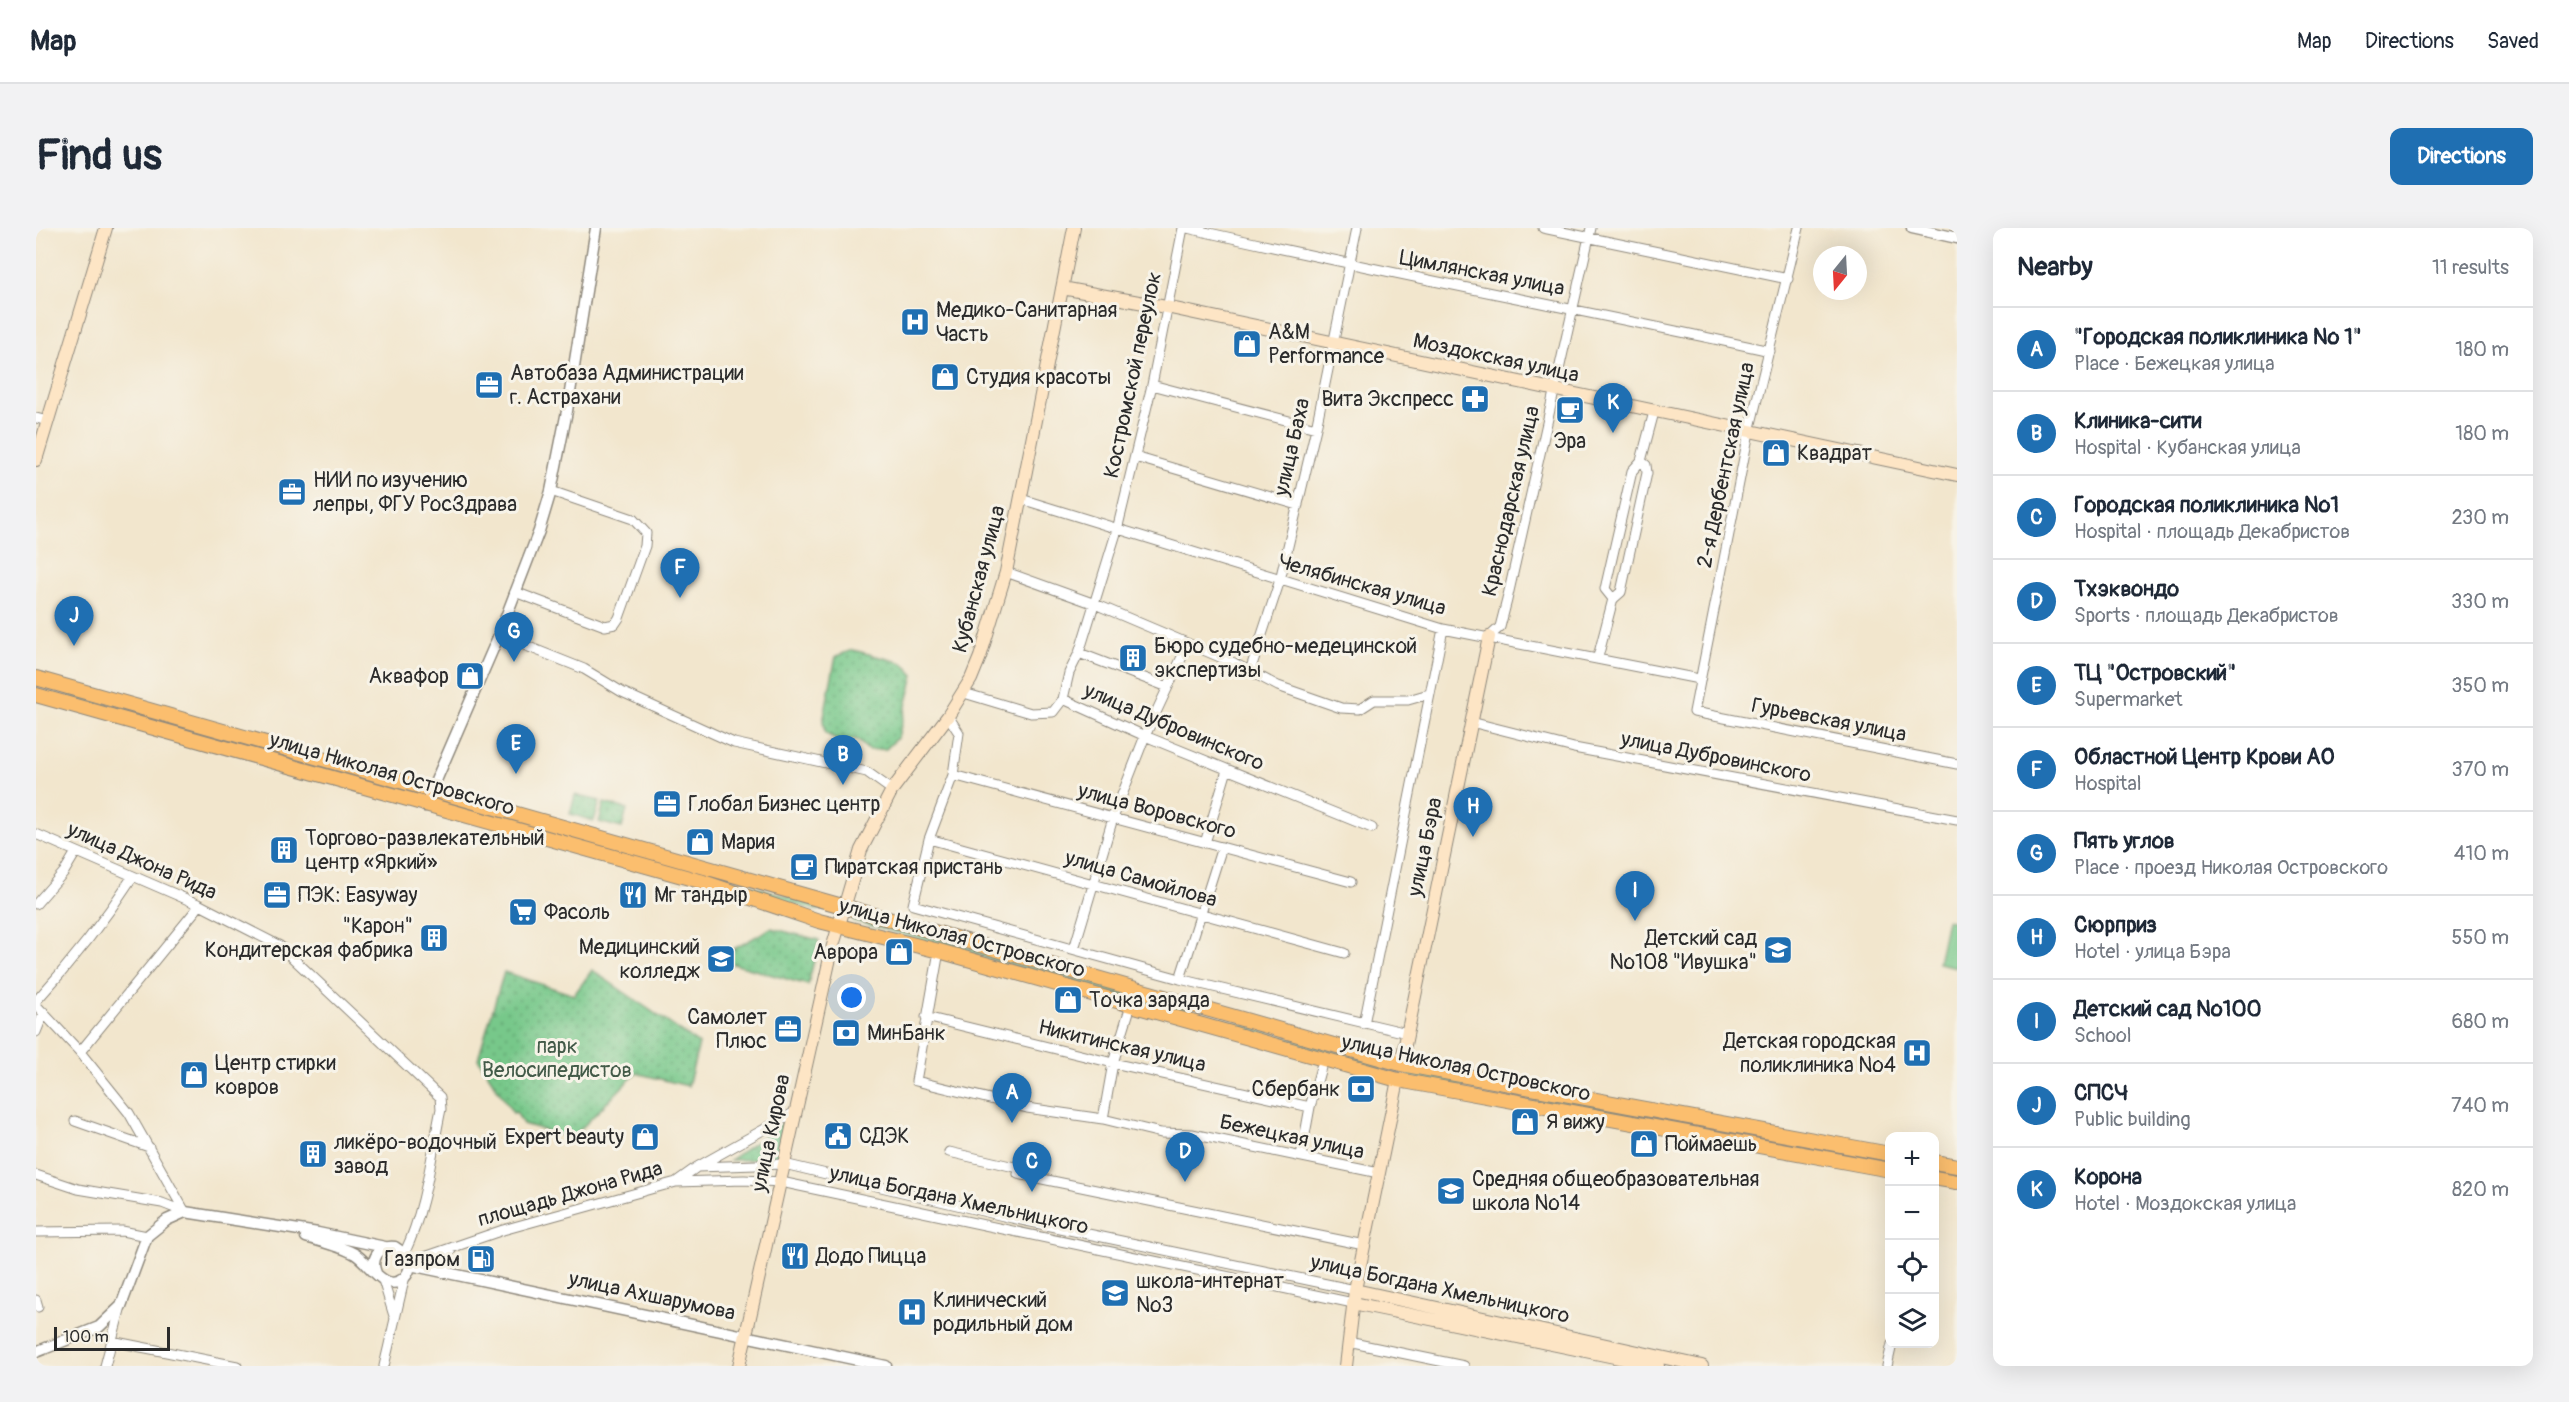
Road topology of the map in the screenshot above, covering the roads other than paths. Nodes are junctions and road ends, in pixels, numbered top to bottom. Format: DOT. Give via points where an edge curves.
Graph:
graph roads {
  1 [pos="106,228"];
  2 [pos="596,228"];
  3 [pos="1074,228"];
  4 [pos="1185,228"];
  5 [pos="1357,228"];
  6 [pos="1543,228"];
  7 [pos="1799,228"];
  8 [pos="1912,228"];
  9 [pos="1590,233"];
  10 [pos="1957,238"];
  11 [pos="1349,265"];
  12 [pos="1788,279"];
  13 [pos="1062,288"];
  14 [pos="1166,307"];
  15 [pos="1574,309"];
  16 [pos="1334,343"];
  17 [pos="1770,351"];
  18 [pos="1152,384"];
  19 [pos="1554,391"];
  20 [pos="1654,412"];
  21 [pos="42,420"];
  22 [pos="1316,428"];
  23 [pos="1749,432"];
  24 [pos="1135,457"];
  25 [pos="36,460"];
  26 [pos="1641,461"];
  27 [pos="1957,475"];
  28 [pos="551,491"];
  29 [pos="1021,499"];
  30 [pos="1298,505"];
  31 [pos="1117,530"];
  32 [pos="1006,572"];
  33 [pos="1280,580"];
  34 [pos="515,592"];
  35 [pos="1612,599"];
  36 [pos="1095,604"];
  37 [pos="1443,628"];
  38 [pos="499,635"];
  39 [pos="1489,637"];
  40 [pos="1188,644"];
  41 [pos="1079,653"];
  42 [pos="1598,657"];
  43 [pos="1250,671"];
  44 [pos="1700,678"];
  45 [pos="41,680"];
  46 [pos="1168,687"];
  47 [pos="963,693"];
  48 [pos="1429,694"];
  49 [pos="39,696"];
  50 [pos="1062,699"];
  51 [pos="1694,712"];
  52 [pos="948,716"];
  53 [pos="1471,722"];
  54 [pos="1145,736"];
  55 [pos="1957,764"];
  56 [pos="1227,770"];
  57 [pos="953,775"];
  58 [pos="892,790"];
  59 [pos="431,792"];
  60 [pos="425,806"];
  61 [pos="1113,818"];
  62 [pos="1957,820"];
  63 [pos="1372,828"];
  64 [pos="36,834"];
  65 [pos="929,839"];
  66 [pos="1205,843"];
  67 [pos="1222,847"];
  68 [pos="76,852"];
  69 [pos="705,866"];
  70 [pos="133,876"];
  71 [pos="700,881"];
  72 [pos="1351,882"];
  73 [pos="1092,885"];
  74 [pos="36,904"];
  75 [pos="200,905"];
  76 [pos="843,908"];
  77 [pos="1201,915"];
  78 [pos="838,925"];
  79 [pos="1074,949"];
  80 [pos="939,951"];
  81 [pos="1344,953"];
  82 [pos="1180,979"];
  83 [pos="36,1003"];
  84 [pos="1131,1005"];
  85 [pos="44,1012"];
  86 [pos="926,1017"];
  87 [pos="1364,1024"];
  88 [pos="36,1032"];
  89 [pos="1407,1033"];
  90 [pos="80,1052"];
  91 [pos="1323,1060"];
  92 [pos="1113,1063"];
  93 [pos="1401,1064"];
  94 [pos="1398,1080"];
  95 [pos="1310,1107"];
  96 [pos="795,1112"];
  97 [pos="1103,1119"];
  98 [pos="75,1121"];
  99 [pos="149,1147"];
  100 [pos="949,1152"];
  101 [pos="1885,1153"];
  102 [pos="1301,1156"];
  103 [pos="1939,1163"];
  104 [pos="784,1164"];
  105 [pos="1957,1166"];
  106 [pos="697,1167"];
  107 [pos="1885,1169"];
  108 [pos="1380,1173"];
  109 [pos="36,1175"];
  110 [pos="1939,1179"];
  111 [pos="676,1182"];
  112 [pos="781,1182"];
  113 [pos="1957,1182"];
  114 [pos="185,1212"];
  115 [pos="286,1230"];
  116 [pos="36,1232"];
  117 [pos="147,1236"];
  118 [pos="1364,1245"];
  119 [pos="385,1247"];
  120 [pos="449,1248"];
  121 [pos="408,1258"];
  122 [pos="446,1272"];
  123 [pos="405,1276"];
  124 [pos="379,1277"];
  125 [pos="1355,1290"];
  126 [pos="1353,1304"];
  127 [pos="120,1306"];
  128 [pos="395,1319"];
  129 [pos="746,1336"];
  130 [pos="111,1341"];
  131 [pos="1348,1342"];
  132 [pos="1891,1348"];
  133 [pos="36,1352"];
  134 [pos="1637,1357"];
  135 [pos="105,1366"];
  136 [pos="237,1366"];
  137 [pos="384,1366"];
  138 [pos="739,1366"];
  139 [pos="886,1366"];
  140 [pos="1346,1366"];
  141 [pos="1464,1366"];
  142 [pos="1658,1366"];
  143 [pos="1702,1366"];
  144 [pos="1887,1366"];
  1 -- 21 [label="main road"];
  2 -- 28 [label="street" via="566,422"];
  3 -- 13 [label="main road, Кубанская улица"];
  4 -- 11 [label="street, Цимлянская улица"];
  4 -- 14 [label="street, Костромской переулок"];
  5 -- 11 [label="street, улица Баха"];
  6 -- 9 [label="street"];
  7 -- 12 [label="street, 2-я Дербентская улица"];
  8 -- 10 [label="street"];
  9 -- 12 [label="street"];
  9 -- 15 [label="street, Краснодарская улица"];
  11 -- 15 [label="street, Цимлянская улица"];
  11 -- 16 [label="street, улица Баха"];
  12 -- 17 [label="street, 2-я Дербентская улица"];
  13 -- 14 [label="main road, Моздокская улица"];
  13 -- 29 [label="main road, Кубанская улица"];
  14 -- 16 [label="main road, Моздокская улица"];
  14 -- 18 [label="street, Костромской переулок"];
  15 -- 17 [label="street, Цимлянская улица"];
  15 -- 19 [label="street, Краснодарская улица"];
  16 -- 19 [label="main road, Моздокская улица"];
  16 -- 22 [label="street, улица Баха"];
  17 -- 23 [label="street, 2-я Дербентская улица"];
  18 -- 22 [label="street"];
  18 -- 24 [label="street, Костромской переулок"];
  19 -- 20 [label="main road, Моздокская улица"];
  19 -- 39 [label="street, Краснодарская улица" via="1500,627"];
  20 -- 23 [label="main road, Моздокская улица"];
  20 -- 26 [label="street"];
  21 -- 25 [label="main road"];
  22 -- 30 [label="street, улица Баха"];
  23 -- 27 [label="main road, Моздокская улица"];
  23 -- 44 [label="street, 2-я Дербентская улица"];
  24 -- 30 [label="street"];
  24 -- 31 [label="street, Костромской переулок"];
  26 -- 35 [label="street" via="1632,471 1605,589"];
  26 -- 35 [label="street" via="1647,473 1621,592"];
  28 -- 34 [label="street"];
  28 -- 34 [label="street" via="633,519 646,533 645,546 615,624 605,626"];
  29 -- 31 [label="street, Челябинская улица"];
  29 -- 32 [label="main road, Кубанская улица"];
  30 -- 33 [label="street, улица Баха"];
  31 -- 33 [label="street, Челябинская улица"];
  31 -- 36 [label="street, Костромской переулок"];
  32 -- 36 [label="street"];
  32 -- 47 [label="main road, Кубанская улица" via="980,657"];
  33 -- 37 [label="street, Челябинская улица"];
  33 -- 43 [label="street, улица Баха"];
  34 -- 38 [label="street"];
  35 -- 42 [label="street"];
  36 -- 40 [label="street"];
  36 -- 41 [label="street, Костромской переулок"];
  37 -- 39 [label="street, Челябинская улица"];
  37 -- 48 [label="street"];
  38 -- 58 [label="street" via="584,669 622,692 734,743 867,772"];
  38 -- 59 [label="street"];
  39 -- 42 [label="street, Челябинская улица"];
  39 -- 53 [label="main road, улица Бэра"];
  40 -- 43 [label="street"];
  40 -- 46 [label="street"];
  41 -- 46 [label="street"];
  41 -- 50 [label="street, Костромской переулок"];
  42 -- 44 [label="street, Челябинская улица"];
  43 -- 48 [label="street" via="1278,686 1341,708 1360,709 1374,700 1408,700"];
  44 -- 51 [label="street, 2-я Дербентская улица"];
  45 -- 49 [label="main road"];
  45 -- 59 [label="main road, улица Николая Островского"];
  46 -- 54 [label="street"];
  47 -- 50 [label="street, улица Дубровинского" via="1031,713 1053,712"];
  47 -- 52 [label="main road, Кубанская улица"];
  48 -- 87 [label="street"];
  49 -- 60 [label="main road, улица Николая Островского"];
  50 -- 54 [label="street, улица Дубровинского"];
  51 -- 55 [label="street, Гурьевская улица"];
  52 -- 57 [label="street" via="959,733"];
  52 -- 58 [label="main road, Кубанская улица"];
  53 -- 62 [label="street, улица Дубровинского" via="1574,748"];
  53 -- 89 [label="main road, улица Бэра"];
  54 -- 56 [label="street, улица Дубровинского"];
  54 -- 61 [label="street"];
  56 -- 63 [label="street, улица Дубровинского"];
  56 -- 66 [label="street"];
  57 -- 61 [label="street, улица Воровского"];
  57 -- 65 [label="street"];
  58 -- 76 [label="main road, Кубанская улица" via="861,850"];
  59 -- 60 [label="street"];
  59 -- 69 [label="main road, улица Николая Островского"];
  60 -- 71 [label="main road, улица Николая Островского"];
  61 -- 66 [label="street, улица Воровского"];
  61 -- 73 [label="street"];
  64 -- 68 [label="street, улица Джона Рида"];
  65 -- 73 [label="street, улица Самойлова"];
  65 -- 79 [label="street" via="913,905"];
  66 -- 67 [label="street, улица Воровского"];
  67 -- 72 [label="street, улица Воровского"];
  67 -- 77 [label="street"];
  68 -- 70 [label="street, улица Джона Рида"];
  68 -- 74 [label="street"];
  69 -- 71 [label="main road"];
  69 -- 76 [label="main road, улица Николая Островского"];
  70 -- 75 [label="street, улица Джона Рида"];
  70 -- 83 [label="street" via="95,931"];
  71 -- 78 [label="main road, улица Николая Островского"];
  73 -- 77 [label="street, улица Самойлова"];
  73 -- 79 [label="street"];
  75 -- 90 [label="street"];
  75 -- 121 [label="street, улица Джона Рида" via="280,946 440,1097 441,1109"];
  76 -- 78 [label="main road, улица Кирова"];
  76 -- 93 [label="main road, улица Николая Островского"];
  77 -- 81 [label="street, улица Самойлова"];
  77 -- 82 [label="street"];
  78 -- 80 [label="main road, улица Николая Островского"];
  78 -- 96 [label="main road, улица Кирова"];
  79 -- 82 [label="street"];
  80 -- 84 [label="main road, улица Николая Островского"];
  80 -- 86 [label="street"];
  82 -- 87 [label="street"];
  83 -- 85 [label="street"];
  84 -- 91 [label="main road, улица Николая Островского"];
  84 -- 92 [label="street"];
  85 -- 88 [label="street"];
  85 -- 90 [label="street"];
  86 -- 92 [label="street, Никитинская улица"];
  86 -- 97 [label="street, Бежецкая улица" via="916,1082 1027,1108"];
  87 -- 89 [label="street"];
  89 -- 93 [label="main road, улица Бэра"];
  90 -- 99 [label="street" via="129,1113"];
  91 -- 94 [label="main road, улица Николая Островского"];
  91 -- 95 [label="street"];
  92 -- 95 [label="street, Никитинская улица"];
  92 -- 97 [label="street"];
  93 -- 94 [label="main road"];
  93 -- 101 [label="main road, улица Николая Островского"];
  94 -- 107 [label="main road, улица Николая Островского"];
  94 -- 108 [label="main road"];
  95 -- 102 [label="street"];
  96 -- 104 [label="main road, улица Кирова"];
  96 -- 106 [label="street, площадь Джона Рида"];
  97 -- 102 [label="street, Бежецкая улица" via="1161,1133 1191,1134"];
  98 -- 99 [label="street"];
  99 -- 114 [label="street"];
  100 -- 118 [label="street" via="1019,1171"];
  102 -- 108 [label="street, Бежецкая улица"];
  103 -- 105 [label="main road"];
  104 -- 106 [label="street, улица Богдана Хмельницкого"];
  104 -- 112 [label="main road, улица Кирова"];
  104 -- 125 [label="street, улица Богдана Хмельницкого" via="1035,1223"];
  106 -- 111 [label="street, площадь Джона Рида"];
  108 -- 118 [label="main road"];
  109 -- 114 [label="street" via="78,1189 162,1203"];
  110 -- 113 [label="main road"];
  111 -- 112 [label="street, улица Богдана Хмельницкого"];
  111 -- 120 [label="street, площадь Джона Рида"];
  112 -- 126 [label="street, улица Богдана Хмельницкого"];
  112 -- 129 [label="main road, улица Кирова"];
  114 -- 115 [label="street"];
  114 -- 117 [label="street"];
  115 -- 119 [label="street"];
  115 -- 124 [label="street" via="353,1253"];
  116 -- 117 [label="street" via="122,1231"];
  117 -- 127 [label="street"];
  118 -- 125 [label="main road"];
  119 -- 121 [label="street" via="395,1246"];
  119 -- 124 [label="street" via="376,1256 374,1268"];
  120 -- 121 [label="street, площадь Джона Рида"];
  120 -- 122 [label="street"];
  121 -- 122 [label="street, улица Ахшарумова"];
  121 -- 123 [label="street"];
  122 -- 129 [label="street, улица Ахшарумова"];
  123 -- 124 [label="street" via="395,1282"];
  123 -- 128 [label="street"];
  124 -- 128 [label="street"];
  125 -- 126 [label="main road"];
  125 -- 134 [label="main road, улица Богдана Хмельницкого"];
  126 -- 131 [label="main road"];
  126 -- 134 [label="main road, улица Богдана Хмельницкого"];
  127 -- 130 [label="street"];
  127 -- 133 [label="street" via="99,1327"];
  128 -- 137 [label="street"];
  129 -- 138 [label="main road, улица Кирова"];
  129 -- 139 [label="street, улица Ахшарумова"];
  130 -- 135 [label="street"];
  130 -- 136 [label="street"];
  131 -- 140 [label="main road"];
  131 -- 141 [label="street"];
  132 -- 144 [label="street"];
  134 -- 142 [label="main road, улица Богдана Хмельницкого"];
  134 -- 143 [label="main road, улица Богдана Хмельницкого"];
}
